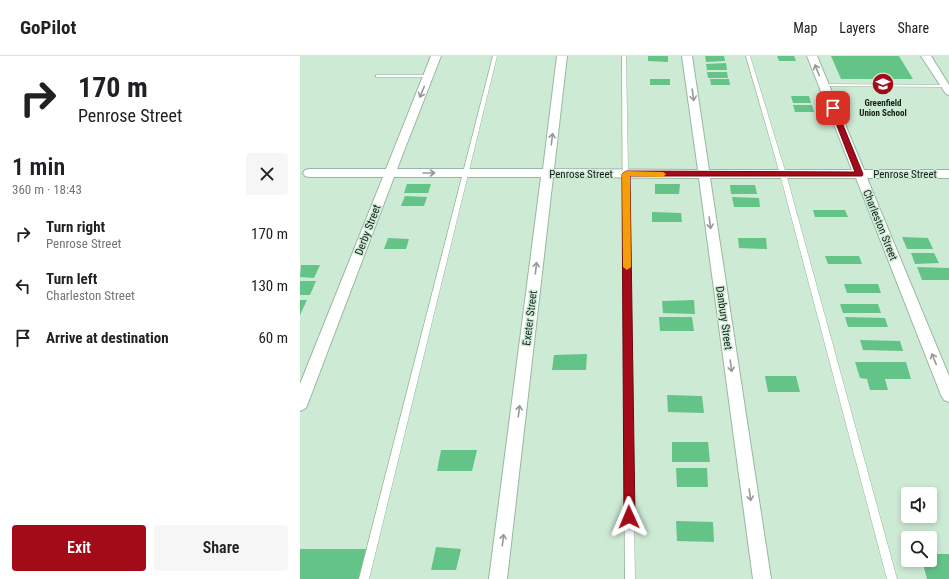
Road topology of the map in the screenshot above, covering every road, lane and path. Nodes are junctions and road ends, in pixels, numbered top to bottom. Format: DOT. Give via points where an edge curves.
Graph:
graph roads {
  1 [pos="436,56"];
  2 [pos="496,56"];
  3 [pos="562,56"];
  4 [pos="624,56"];
  5 [pos="687,56"];
  6 [pos="748,56"];
  7 [pos="812,56"];
  8 [pos="926,56"];
  9 [pos="378,76"];
  10 [pos="428,76"];
  11 [pos="824,85"];
  12 [pos="947,89"];
  13 [pos="390,173"];
  14 [pos="467,173"];
  15 [pos="310,174"];
  16 [pos="547,174"];
  17 [pos="626,174"];
  18 [pos="703,174"];
  19 [pos="783,174"];
  20 [pos="860,174"];
  21 [pos="949,174"];
  22 [pos="949,395"];
  23 [pos="300,403"];
  24 [pos="364,579"];
  25 [pos="498,579"];
  26 [pos="630,579"];
  27 [pos="762,579"];
  28 [pos="892,579"];
  1 -- 10 [label="street, Derby Street"];
  2 -- 14 [label="lane"];
  16 -- 3 [label="street, Exeter Street, one-way"];
  4 -- 17 [label="lane"];
  5 -- 18 [label="street, Danbury Street, one-way"];
  6 -- 19 [label="lane"];
  11 -- 7 [label="street, Charleston Street, one-way"];
  8 -- 12 [label="street"];
  9 -- 10 [label="lane"];
  10 -- 13 [label="street, Derby Street, one-way"];
  11 -- 12 [label="lane"];
  11 -- 20 [label="street, Charleston Street"];
  13 -- 14 [label="street, Penrose Street, one-way"];
  13 -- 15 [label="street, Penrose Street"];
  13 -- 23 [label="street, Derby Street"];
  14 -- 16 [label="street, Penrose Street"];
  14 -- 24 [label="lane"];
  16 -- 17 [label="street, Penrose Street"];
  25 -- 16 [label="street, Exeter Street, one-way"];
  17 -- 18 [label="street, Penrose Street"];
  17 -- 26 [label="lane"];
  18 -- 19 [label="street, Penrose Street"];
  18 -- 27 [label="street, Danbury Street, one-way"];
  19 -- 20 [label="street, Penrose Street"];
  19 -- 28 [label="lane"];
  20 -- 21 [label="street, Penrose Street"];
  22 -- 20 [label="street, Charleston Street, one-way"];
}
